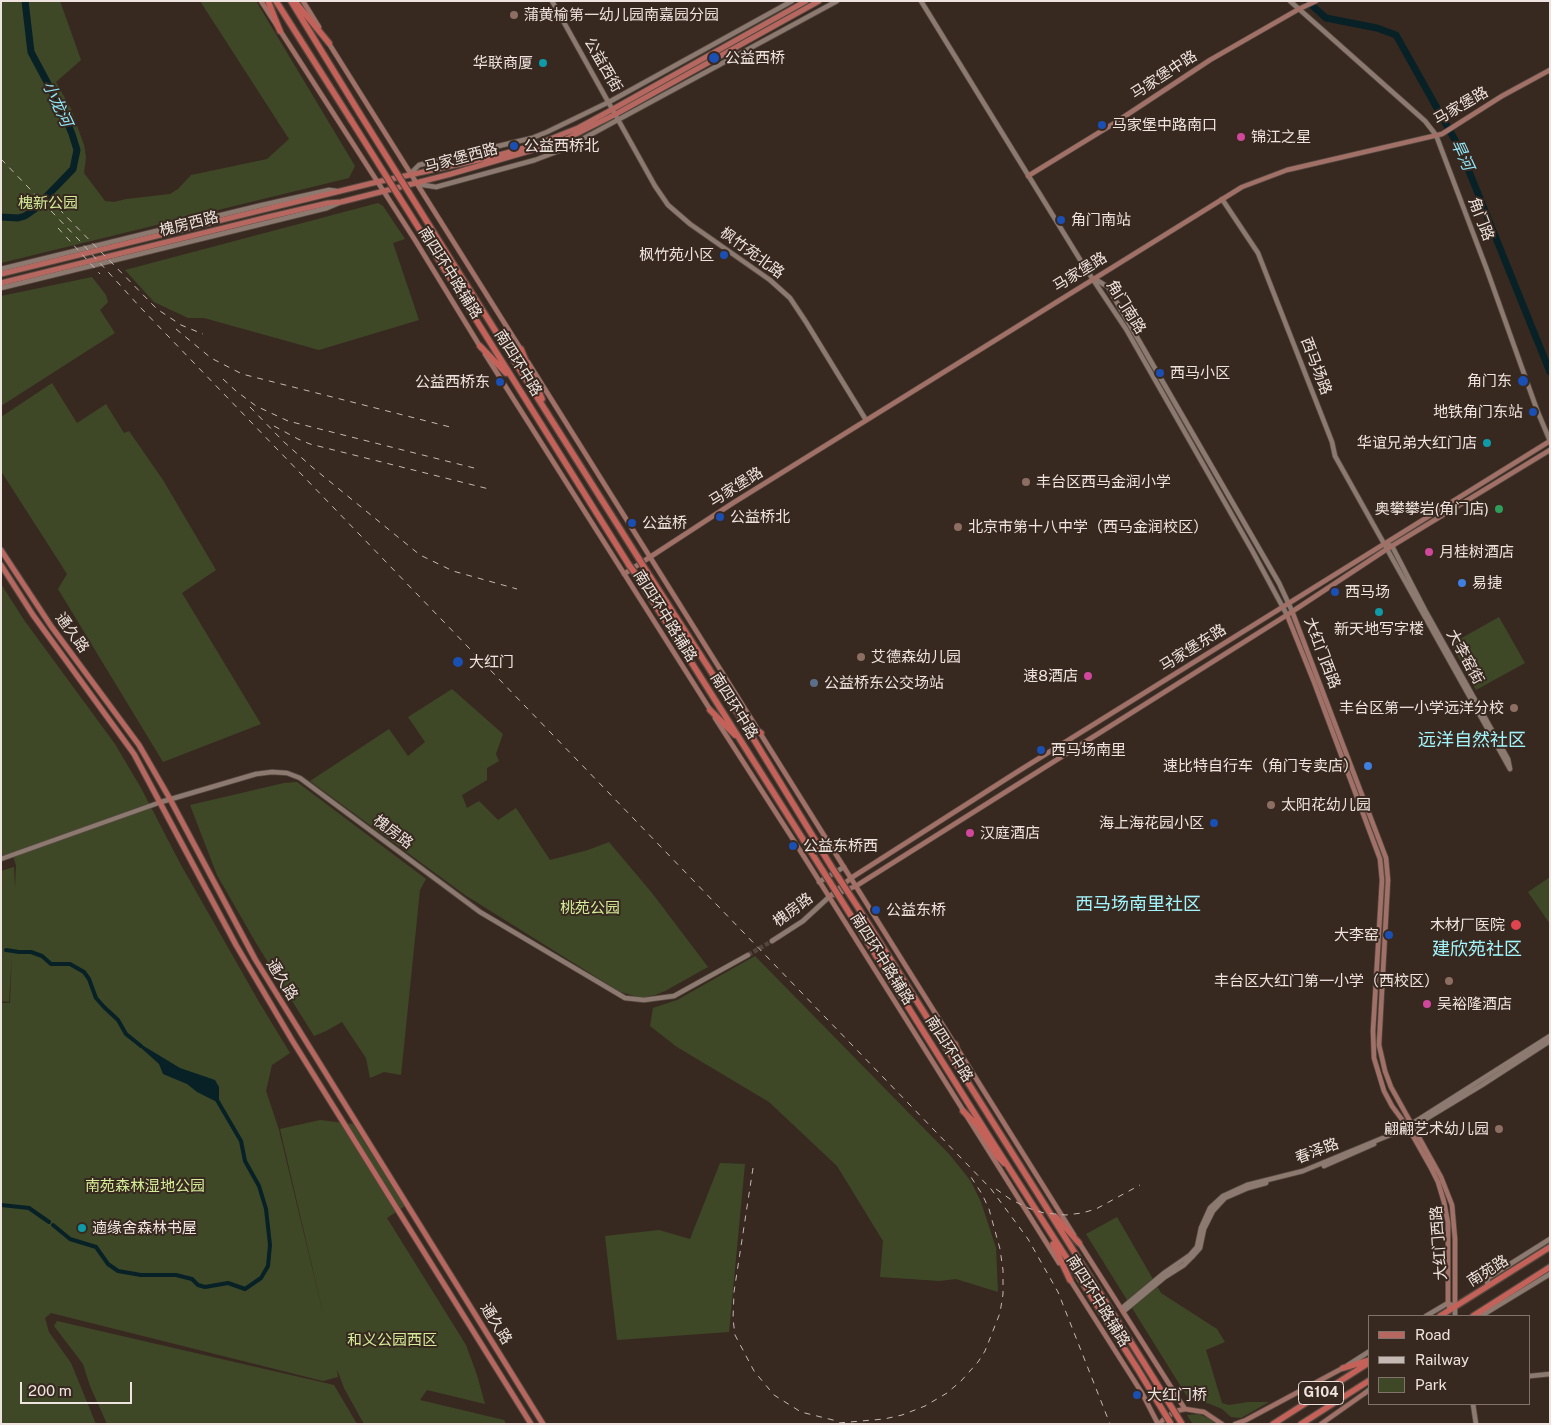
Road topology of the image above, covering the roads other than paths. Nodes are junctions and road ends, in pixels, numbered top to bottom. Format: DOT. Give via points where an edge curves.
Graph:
graph roads {
  1 [pos="261,1"];
  2 [pos="268,1"];
  3 [pos="276,1"];
  4 [pos="293,1"];
  5 [pos="303,1"];
  6 [pos="552,1"];
  7 [pos="792,1"];
  8 [pos="806,1"];
  9 [pos="819,1"];
  10 [pos="837,1"];
  11 [pos="921,1"];
  12 [pos="1290,1"];
  13 [pos="1316,1"];
  14 [pos="1300,8"];
  15 [pos="280,32"];
  16 [pos="329,43"];
  17 [pos="1550,70"];
  18 [pos="609,102"];
  19 [pos="615,112"];
  20 [pos="620,120"];
  21 [pos="1436,135"];
  22 [pos="410,174"];
  23 [pos="1028,176"];
  24 [pos="377,182"];
  25 [pos="415,183"];
  26 [pos="339,191"];
  27 [pos="383,192"];
  28 [pos="1222,199"];
  29 [pos="341,202"];
  30 [pos="1,269"];
  31 [pos="1,274"];
  32 [pos="1094,278"];
  33 [pos="1,283"];
  34 [pos="1,288"];
  35 [pos="480,346"];
  36 [pos="521,349"];
  37 [pos="515,382"];
  38 [pos="550,417"];
  39 [pos="866,420"];
  40 [pos="1550,441"];
  41 [pos="1550,450"];
  42 [pos="1384,543"];
  43 [pos="1390,548"];
  44 [pos="1,550"];
  45 [pos="650,557"];
  46 [pos="1,565"];
  47 [pos="624,574"];
  48 [pos="1289,602"];
  49 [pos="1282,606"];
  50 [pos="1292,611"];
  51 [pos="1287,615"];
  52 [pos="710,710"];
  53 [pos="742,720"];
  54 [pos="761,733"];
  55 [pos="743,744"];
  56 [pos="170,799"];
  57 [pos="160,802"];
  58 [pos="1,859"];
  59 [pos="844,867"];
  60 [pos="851,878"];
  61 [pos="819,882"];
  62 [pos="856,886"];
  63 [pos="829,897"];
  64 [pos="772,941"];
  65 [pos="748,955"];
  66 [pos="1550,1036"];
  67 [pos="1550,1041"];
  68 [pos="955,1044"];
  69 [pos="967,1082"];
  70 [pos="963,1111"];
  71 [pos="1411,1126"];
  72 [pos="1010,1170"];
  73 [pos="1045,1204"];
  74 [pos="1046,1226"];
  75 [pos="1550,1239"];
  76 [pos="1079,1243"];
  77 [pos="1550,1247"];
  78 [pos="1548,1270"];
  79 [pos="1070,1280"];
  80 [pos="1487,1286"];
  81 [pos="1448,1302"];
  82 [pos="1123,1310"];
  83 [pos="1453,1312"];
  84 [pos="1428,1315"];
  85 [pos="1475,1315"];
  86 [pos="1482,1315"];
  87 [pos="1368,1353"];
  88 [pos="1368,1362"];
  89 [pos="1368,1362"];
  90 [pos="1343,1368"];
  91 [pos="1550,1374"];
  92 [pos="1531,1376"];
  93 [pos="1368,1381"];
  94 [pos="1368,1391"];
  95 [pos="1365,1393"];
  96 [pos="1473,1405"];
  97 [pos="1185,1409"];
  98 [pos="531,1424"];
  99 [pos="543,1424"];
  100 [pos="1158,1424"];
  101 [pos="1171,1424"];
  102 [pos="1182,1424"];
  103 [pos="1222,1424"];
  104 [pos="1235,1424"];
  105 [pos="1273,1424"];
  106 [pos="1301,1424"];
  107 [pos="1320,1424"];
  108 [pos="1476,1424"];
  1 -- 15 [label="main road, 南四环中路辅路"];
  2 -- 15 [label="highway"];
  3 -- 37 [label="highway, 南四环中路, bridge"];
  4 -- 16 [label="highway"];
  4 -- 38 [label="highway, 南四环中路, bridge"];
  5 -- 16 [label="main road, 南四环中路辅路"];
  6 -- 18 [label="street, 公益西街"];
  7 -- 18 [label="street, 马家堡西路"];
  8 -- 19 [label="main road, 马家堡西路"];
  9 -- 19 [label="main road, 马家堡西路"];
  10 -- 20 [label="street, 马家堡西路"];
  11 -- 23 [label="street, 角门南路"];
  12 -- 14 [label="street, 角门路"];
  13 -- 14 [label="main road, 马家堡中路"];
  14 -- 21 [label="street, 角门路" via="1425,121"];
  14 -- 23 [label="main road, 马家堡中路" via="1210,60"];
  15 -- 24 [label="main road, 南四环中路辅路"];
  16 -- 22 [label="main road, 南四环中路辅路"];
  17 -- 21 [label="main road, 马家堡路"];
  18 -- 19 [label="street, 公益西街"];
  18 -- 22 [label="street, 马家堡西路" via="532,138 419,165"];
  19 -- 20 [label="street, 枫竹苑北路"];
  19 -- 22 [label="main road, 马家堡西路" via="535,146"];
  19 -- 25 [label="main road, 马家堡西路" via="560,142"];
  20 -- 25 [label="street, 马家堡西路" via="571,146 535,160 436,187"];
  20 -- 39 [label="street, 枫竹苑北路" via="668,205 790,298"];
  21 -- 28 [label="main road, 马家堡路" via="1287,170 1242,187"];
  21 -- 40 [label="street, 角门路"];
  22 -- 24 [label="main road, 槐房西路"];
  22 -- 25 [label="main road, 南四环中路辅路"];
  23 -- 32 [label="street, 角门南路"];
  24 -- 26 [label="main road, 槐房西路"];
  24 -- 27 [label="main road, 南四环中路辅路"];
  25 -- 27 [label="main road, 槐房西路"];
  25 -- 36 [label="main road, 南四环中路辅路"];
  26 -- 30 [label="street" via="329,190"];
  26 -- 31 [label="main road, 槐房西路"];
  27 -- 29 [label="main road, 槐房西路"];
  27 -- 35 [label="main road, 南四环中路辅路"];
  28 -- 32 [label="main road, 马家堡路"];
  28 -- 42 [label="street, 西马场路" via="1258,253 1335,456"];
  29 -- 33 [label="main road, 槐房西路"];
  29 -- 34 [label="street"];
  32 -- 39 [label="main road, 马家堡路"];
  32 -- 48 [label="street, 大红门西路" via="1108,287"];
  32 -- 49 [label="street, 角门南路"];
  35 -- 37 [label="highway"];
  35 -- 47 [label="main road, 南四环中路辅路"];
  36 -- 38 [label="highway"];
  36 -- 45 [label="main road, 南四环中路辅路"];
  37 -- 55 [label="highway, 南四环中路, bridge"];
  38 -- 53 [label="highway, 南四环中路, bridge"];
  39 -- 45 [label="main road, 马家堡路"];
  40 -- 42 [label="main road, 马家堡东路"];
  41 -- 43 [label="main road, 马家堡东路"];
  42 -- 43 [label="street, 大李窑街"];
  42 -- 48 [label="main road, 马家堡东路"];
  43 -- 43 [label="street, 大李窑街" via="1510,769 1508,759"];
  43 -- 50 [label="main road, 马家堡东路"];
  44 -- 56 [label="main road, 通久路" via="51,626 139,745"];
  45 -- 47 [label="main road, 马家堡路"];
  45 -- 54 [label="main road, 南四环中路辅路"];
  46 -- 57 [label="main road, 通久路" via="134,754"];
  47 -- 52 [label="main road, 南四环中路辅路"];
  48 -- 49 [label="main road, 马家堡东路"];
  48 -- 50 [label="street, 大红门西路"];
  49 -- 51 [label="street, 大红门西路"];
  49 -- 60 [label="main road, 马家堡东路"];
  50 -- 51 [label="main road, 马家堡东路"];
  50 -- 71 [label="main road, 大红门西路" via="1386,858 1388,880 1379,1045 1391,1087"];
  51 -- 62 [label="main road, 马家堡东路"];
  51 -- 71 [label="main road, 大红门西路" via="1380,859 1382,880 1373,1046 1384,1093"];
  52 -- 55 [label="highway"];
  52 -- 61 [label="main road, 南四环中路辅路"];
  53 -- 54 [label="highway"];
  53 -- 69 [label="highway, 南四环中路, bridge"];
  54 -- 59 [label="main road, 南四环中路辅路"];
  55 -- 72 [label="highway, 南四环中路, bridge"];
  56 -- 57 [label="street, 槐房路"];
  56 -- 65 [label="street, 槐房路" via="256,774 287,773 300,778 480,912 618,996 630,1000 674,996"];
  56 -- 99 [label="main road, 通久路" via="255,960"];
  57 -- 58 [label="street, 槐房路"];
  57 -- 98 [label="main road, 通久路" via="236,945 292,1040"];
  59 -- 60 [label="main road, 南四环中路辅路"];
  59 -- 61 [label="street"];
  60 -- 62 [label="main road, 南四环中路辅路"];
  60 -- 63 [label="main road, 马家堡东路"];
  61 -- 63 [label="main road, 南四环中路辅路"];
  62 -- 63 [label="main road, 马家堡东路"];
  62 -- 68 [label="main road, 南四环中路辅路"];
  63 -- 64 [label="street, 槐房路"];
  63 -- 70 [label="main road, 南四环中路辅路"];
  66 -- 71 [label="street, 春泽路"];
  67 -- 71 [label="street, 春泽路"];
  68 -- 69 [label="highway"];
  68 -- 76 [label="main road, 南四环中路辅路"];
  69 -- 73 [label="highway, 南四环中路"];
  70 -- 72 [label="highway"];
  70 -- 79 [label="main road, 南四环中路辅路"];
  71 -- 81 [label="main road, 大红门西路" via="1446,1206"];
  71 -- 82 [label="street, 春泽路" via="1303,1174 1248,1188 1225,1198 1213,1211 1204,1229 1200,1248 1192,1258"];
  71 -- 83 [label="main road, 大红门西路" via="1441,1177 1452,1205"];
  72 -- 74 [label="highway, 南四环中路"];
  73 -- 76 [label="highway"];
  73 -- 102 [label="highway, 南四环中路, bridge"];
  74 -- 79 [label="highway"];
  74 -- 101 [label="highway, 南四环中路, bridge"];
  75 -- 80 [label="street" via="1488,1278"];
  76 -- 82 [label="main road, 南四环中路辅路"];
  77 -- 80 [label="highway, 南苑路"];
  78 -- 85 [label="highway, 南苑路"];
  78 -- 86 [label="street"];
  79 -- 100 [label="main road, 南四环中路辅路" via="1142,1393"];
  80 -- 83 [label="highway, 南苑路"];
  81 -- 83 [label="street"];
  81 -- 84 [label="street"];
  82 -- 97 [label="main road, 南四环中路辅路"];
  87 -- 90 [label="street"];
  88 -- 90 [label="highway"];
  89 -- 105 [label="highway, G104"];
  90 -- 104 [label="main road"];
  91 -- 92 [label="street"];
  93 -- 106 [label="highway, G104"];
  94 -- 95 [label="street"];
  95 -- 107 [label="main road"];
  96 -- 108 [label="street"];
  97 -- 100 [label="main road" via="1176,1411"];
  97 -- 103 [label="main road" via="1204,1412"];
}
